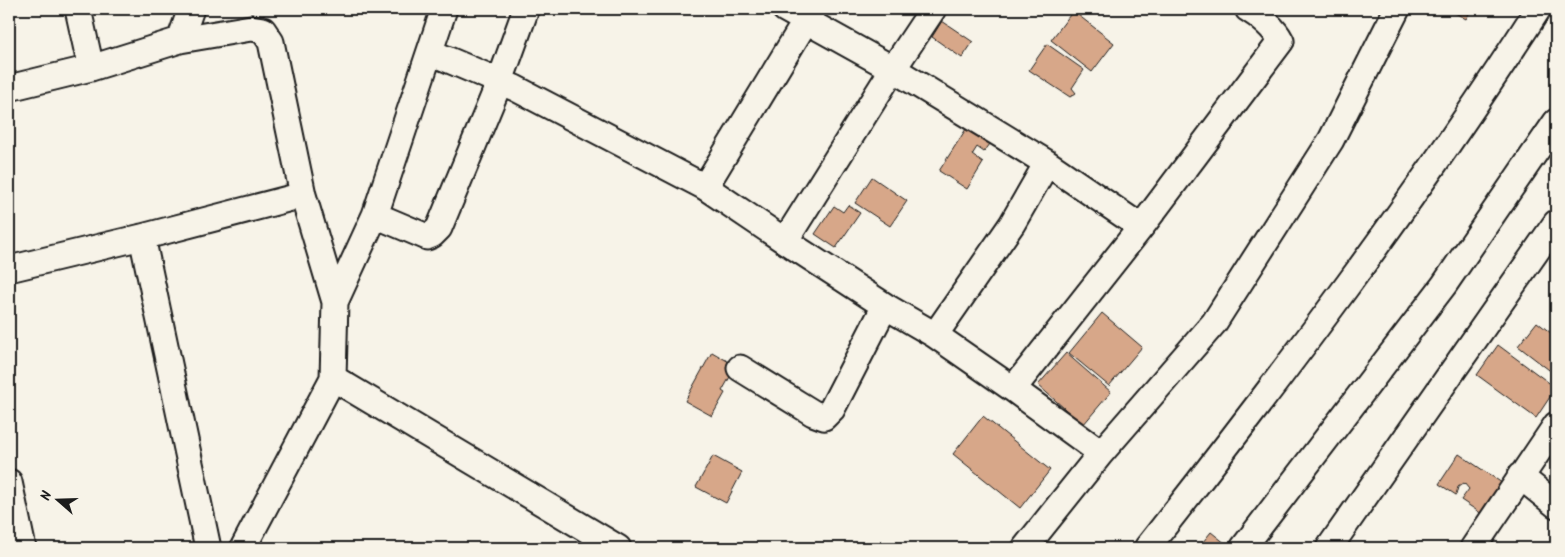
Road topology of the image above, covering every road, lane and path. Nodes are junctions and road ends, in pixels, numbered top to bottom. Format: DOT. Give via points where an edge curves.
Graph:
graph roads {
  1 [pos="78,9"];
  2 [pos="191,9"];
  3 [pos="444,9"];
  4 [pos="526,9"];
  5 [pos="933,9"];
  6 [pos="1248,9"];
  7 [pos="1397,9"];
  8 [pos="1538,9"];
  9 [pos="801,13"];
  10 [pos="180,40"];
  11 [pos="430,52"];
  12 [pos="91,68"];
  13 [pos="893,69"];
  14 [pos="500,81"];
  15 [pos="9,88"];
  16 [pos="1556,122"];
  17 [pos="1046,163"];
  18 [pos="706,187"];
  19 [pos="303,195"];
  20 [pos="375,214"];
  21 [pos="1556,223"];
  22 [pos="1140,227"];
  23 [pos="142,237"];
  24 [pos="785,242"];
  25 [pos="9,269"];
  26 [pos="336,302"];
  27 [pos="885,306"];
  28 [pos="935,335"];
  29 [pos="740,368"];
  30 [pos="333,378"];
  31 [pos="1013,389"];
  32 [pos="1556,425"];
  33 [pos="1100,453"];
  34 [pos="1520,476"];
  35 [pos="9,482"];
  36 [pos="1556,505"];
  37 [pos="253,545"];
  38 [pos="24,548"];
  39 [pos="208,548"];
  40 [pos="618,548"];
  41 [pos="1025,548"];
  42 [pos="1147,548"];
  43 [pos="1243,548"];
  44 [pos="1329,548"];
  45 [pos="1473,548"];
  1 -- 12 [label="street"];
  2 -- 10 [label="street"];
  3 -- 11 [label="street"];
  4 -- 14 [label="street"];
  5 -- 13 [label="street"];
  6 -- 22 [label="street" via="1281,41"];
  7 -- 33 [label="street" via="1331,140 1214,323"];
  8 -- 42 [label="street" via="1485,92 1378,245 1249,419"];
  9 -- 13 [label="street"];
  9 -- 18 [label="street"];
  10 -- 12 [label="street"];
  10 -- 19 [label="street" via="251,28 263,30 270,42"];
  11 -- 14 [label="street"];
  11 -- 20 [label="street"];
  12 -- 15 [label="street"];
  13 -- 17 [label="street"];
  13 -- 24 [label="street"];
  14 -- 18 [label="street"];
  14 -- 20 [label="street" via="439,228 432,236 427,237"];
  16 -- 43 [label="street" via="1444,286"];
  17 -- 22 [label="street"];
  17 -- 28 [label="street" via="1012,224"];
  18 -- 24 [label="street"];
  19 -- 23 [label="street"];
  19 -- 26 [label="street"];
  20 -- 26 [label="street"];
  21 -- 44 [label="street"];
  22 -- 31 [label="street"];
  23 -- 25 [label="street"];
  23 -- 39 [label="street"];
  24 -- 27 [label="street"];
  26 -- 30 [label="street"];
  27 -- 28 [label="street"];
  27 -- 29 [label="street" via="832,409 824,417"];
  28 -- 31 [label="street"];
  30 -- 37 [label="street"];
  30 -- 40 [label="street"];
  31 -- 33 [label="street"];
  32 -- 34 [label="street"];
  33 -- 41 [label="street"];
  34 -- 36 [label="street"];
  34 -- 45 [label="street"];
  35 -- 38 [label="street"];
}
